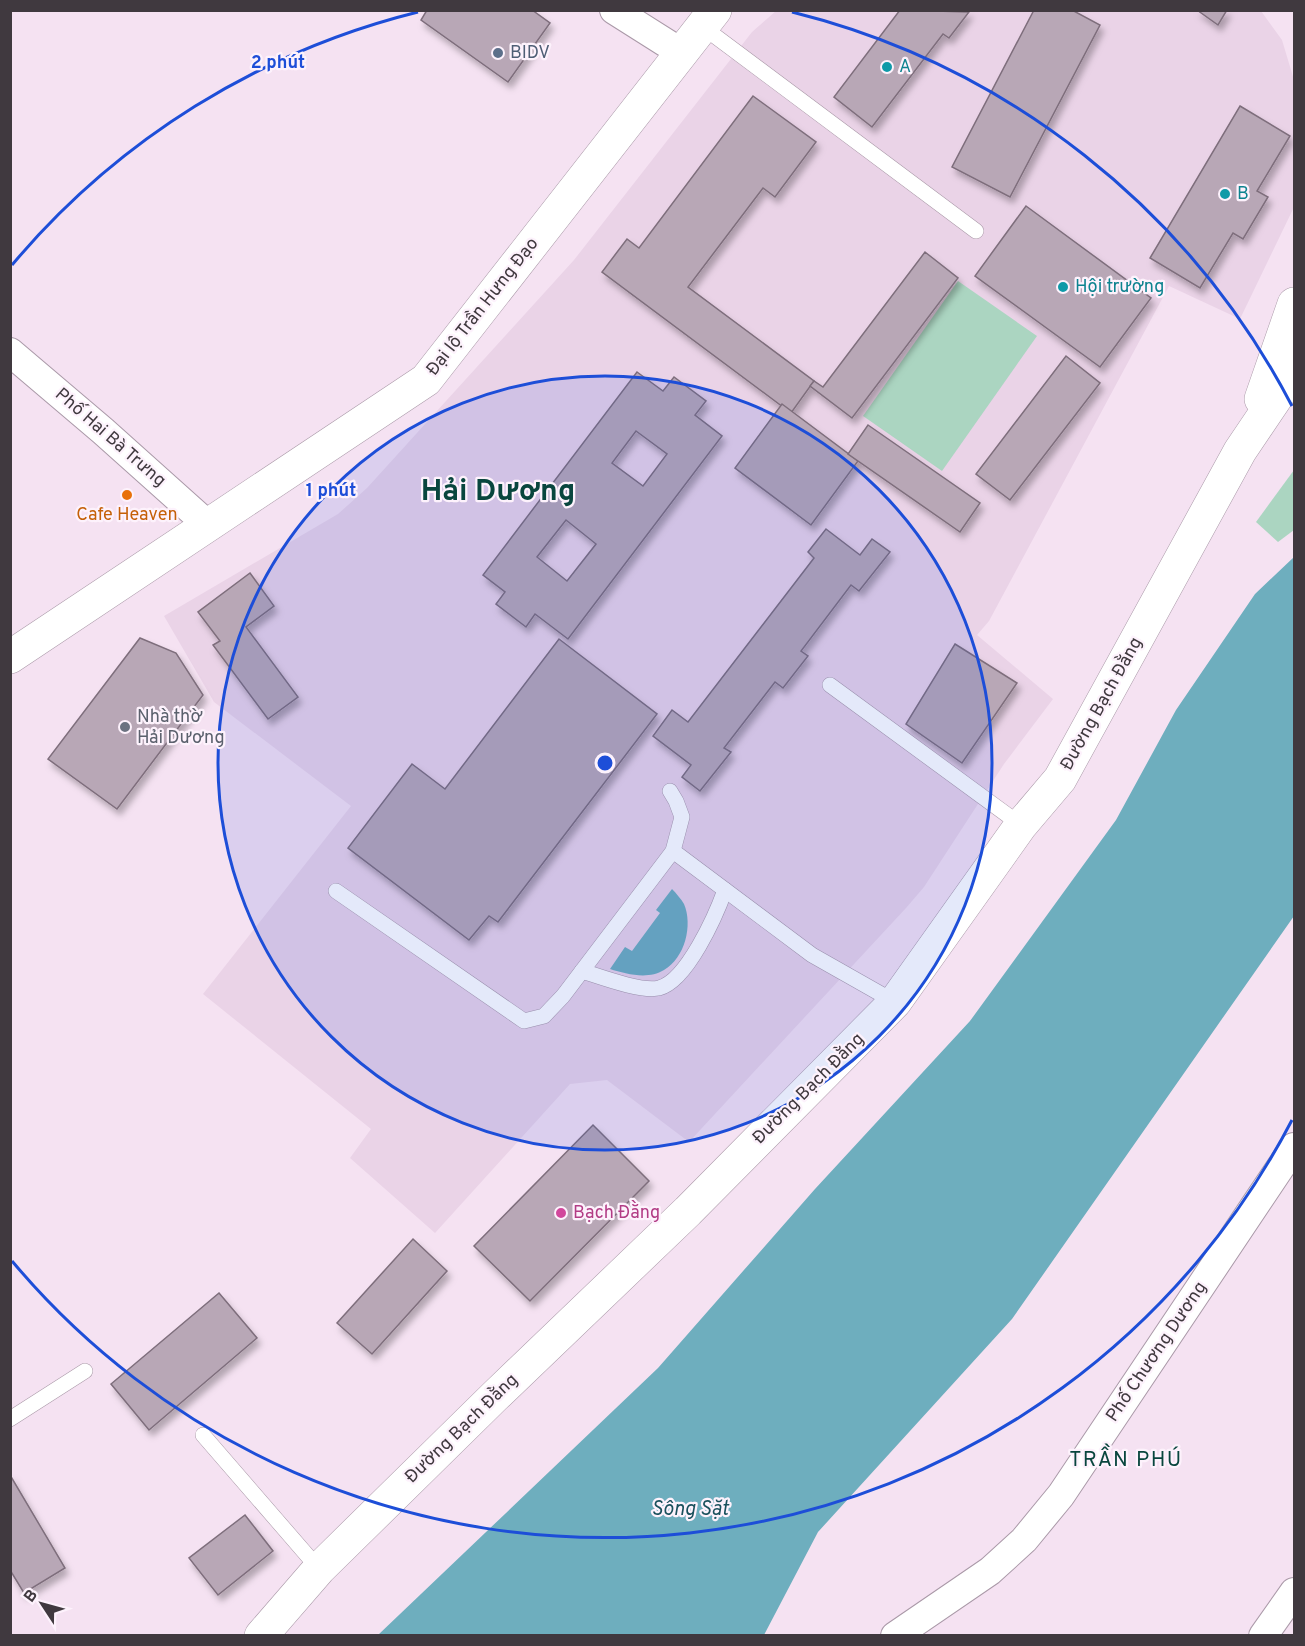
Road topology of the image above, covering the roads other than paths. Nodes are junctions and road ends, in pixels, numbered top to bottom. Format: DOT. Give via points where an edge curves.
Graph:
graph roads {
  1 [pos="614,10"];
  2 [pos="709,19"];
  3 [pos="682,53"];
  4 [pos="976,231"];
  5 [pos="1294,304"];
  6 [pos="10,352"];
  7 [pos="1294,371"];
  8 [pos="1240,451"];
  9 [pos="208,525"];
  10 [pos="10,657"];
  11 [pos="830,685"];
  12 [pos="669,791"];
  13 [pos="1021,825"];
  14 [pos="674,851"];
  15 [pos="725,890"];
  16 [pos="336,891"];
  17 [pos="582,971"];
  18 [pos="895,1002"];
  19 [pos="1294,1148"];
  20 [pos="85,1371"];
  21 [pos="10,1419"];
  22 [pos="203,1435"];
  23 [pos="319,1569"];
  24 [pos="1294,1592"];
  25 [pos="261,1635"];
  26 [pos="895,1635"];
  27 [pos="1263,1635"];
  1 -- 3 [label="street"];
  2 -- 3 [label="main road, Đại lộ Trần Hưng Đạo"];
  2 -- 4 [label="lane"];
  3 -- 9 [label="main road, Đại lộ Trần Hưng Đạo" via="426,380"];
  5 -- 8 [label="main road, Đường Bạch Đằng"];
  6 -- 9 [label="street, Phố Hai Bà Trưng"];
  7 -- 8 [label="main road, Đường Bạch Đằng"];
  8 -- 13 [label="main road, Đường Bạch Đằng" via="1060,779"];
  9 -- 10 [label="main road, Đại lộ Trần Hưng Đạo"];
  11 -- 13 [label="lane"];
  12 -- 14 [label="lane" via="682,817"];
  13 -- 18 [label="main road, Đường Bạch Đằng"];
  14 -- 15 [label="lane"];
  14 -- 17 [label="lane"];
  15 -- 17 [label="lane" via="691,959 660,988 634,986"];
  15 -- 18 [label="lane" via="812,955"];
  16 -- 17 [label="lane" via="524,1021 544,1016"];
  18 -- 23 [label="main road, Đường Bạch Đằng" via="688,1211"];
  19 -- 26 [label="street, Phố Chương Dương" via="1061,1495 1024,1540 990,1571"];
  20 -- 21 [label="lane"];
  22 -- 23 [label="lane"];
  23 -- 25 [label="main road, Đường Bạch Đằng"];
  24 -- 27 [label="street"];
}
